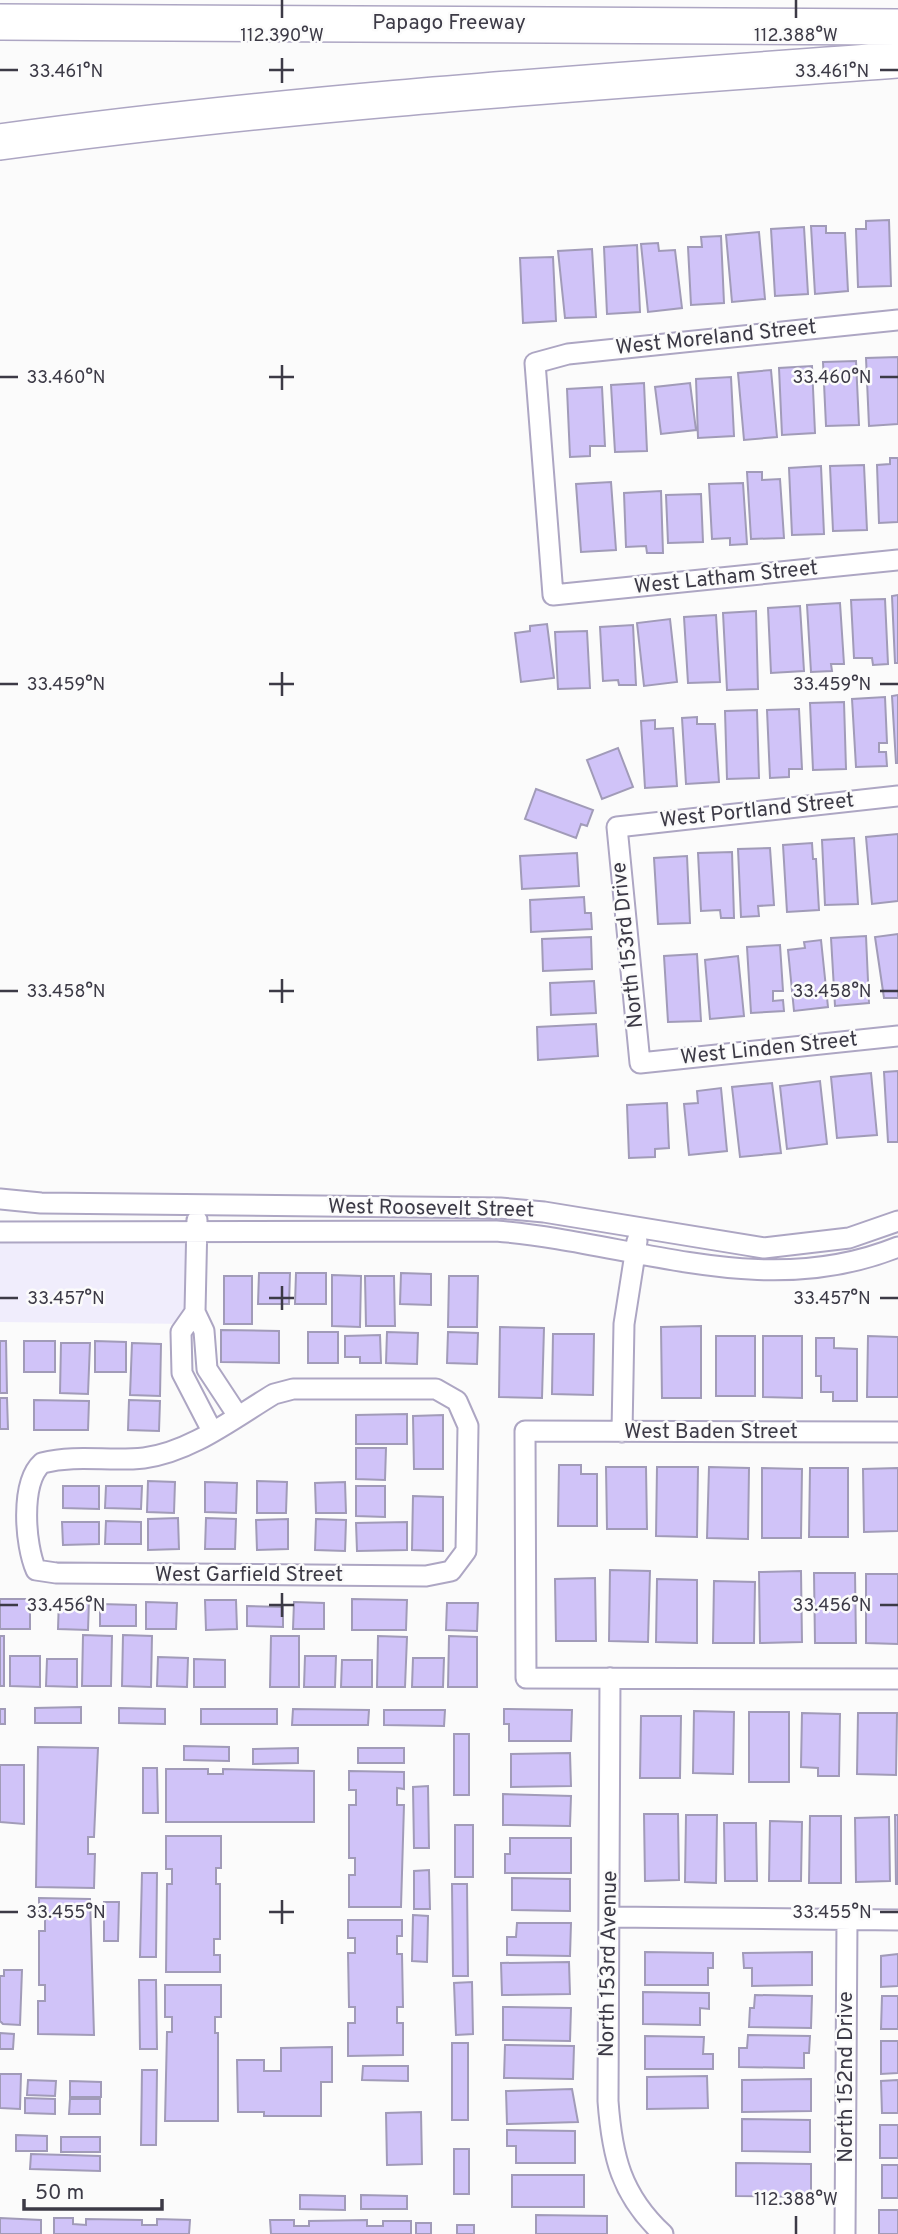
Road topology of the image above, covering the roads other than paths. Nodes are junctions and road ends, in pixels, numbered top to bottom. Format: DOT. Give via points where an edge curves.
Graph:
graph roads {
  1 [pos="0,22"];
  2 [pos="898,27"];
  3 [pos="898,60"];
  4 [pos="0,142"];
  5 [pos="898,320"];
  6 [pos="898,560"];
  7 [pos="553,595"];
  8 [pos="898,796"];
  9 [pos="617,827"];
  10 [pos="898,1036"];
  11 [pos="640,1063"];
  12 [pos="0,1199"];
  13 [pos="197,1205"];
  14 [pos="898,1221"];
  15 [pos="639,1228"];
  16 [pos="197,1231"];
  17 [pos="0,1232"];
  18 [pos="898,1247"];
  19 [pos="635,1253"];
  20 [pos="195,1312"];
  21 [pos="209,1373"];
  22 [pos="186,1384"];
  23 [pos="238,1416"];
  24 [pos="212,1431"];
  25 [pos="622,1432"];
  26 [pos="898,1432"];
  27 [pos="610,1678"];
  28 [pos="898,1679"];
  29 [pos="610,1917"];
  30 [pos="847,1919"];
  31 [pos="898,1920"];
  32 [pos="663,2234"];
  33 [pos="845,2234"];
  1 -- 2 [label="highway, Papago Freeway"];
  3 -- 4 [label="highway" via="506,89"];
  5 -- 7 [label="street, West Moreland Street" via="568,354 535,363"];
  6 -- 7 [label="street, West Latham Street"];
  8 -- 9 [label="street, West Portland Street"];
  9 -- 11 [label="street, North 153rd Drive"];
  10 -- 11 [label="street, West Linden Street"];
  12 -- 13 [label="street, West Roosevelt Street"];
  13 -- 15 [label="street, West Roosevelt Street" via="500,1208"];
  13 -- 16 [label="street"];
  14 -- 15 [label="street, West Roosevelt Street" via="849,1238 764,1248"];
  15 -- 19 [label="street"];
  16 -- 17 [label="street, West Roosevelt Street"];
  16 -- 19 [label="street, West Roosevelt Street" via="496,1231"];
  16 -- 20 [label="street"];
  18 -- 19 [label="street, West Roosevelt Street" via="830,1265 764,1272"];
  19 -- 25 [label="street" via="624,1324"];
  20 -- 21 [label="street" via="204,1331"];
  20 -- 22 [label="street" via="181,1332"];
  21 -- 22 [label="street"];
  21 -- 23 [label="street"];
  22 -- 24 [label="street"];
  23 -- 24 [label="street"];
  23 -- 24 [label="street, West Garfield Street" via="274,1394 293,1389 436,1389 457,1401 468,1426 466,1550 459,1564 452,1572 426,1576 36,1570 28,1552 29,1482 42,1463 68,1456 142,1458 169,1453"];
  25 -- 26 [label="street, West Baden Street"];
  25 -- 27 [label="street, West Baden Street" via="524,1431 526,1678"];
  27 -- 28 [label="street"];
  27 -- 29 [label="street, North 153rd Avenue"];
  29 -- 30 [label="street"];
  29 -- 32 [label="street, North 153rd Avenue" via="611,2146 625,2185 646,2218"];
  30 -- 31 [label="street"];
  30 -- 33 [label="street, North 152nd Drive"];
}
